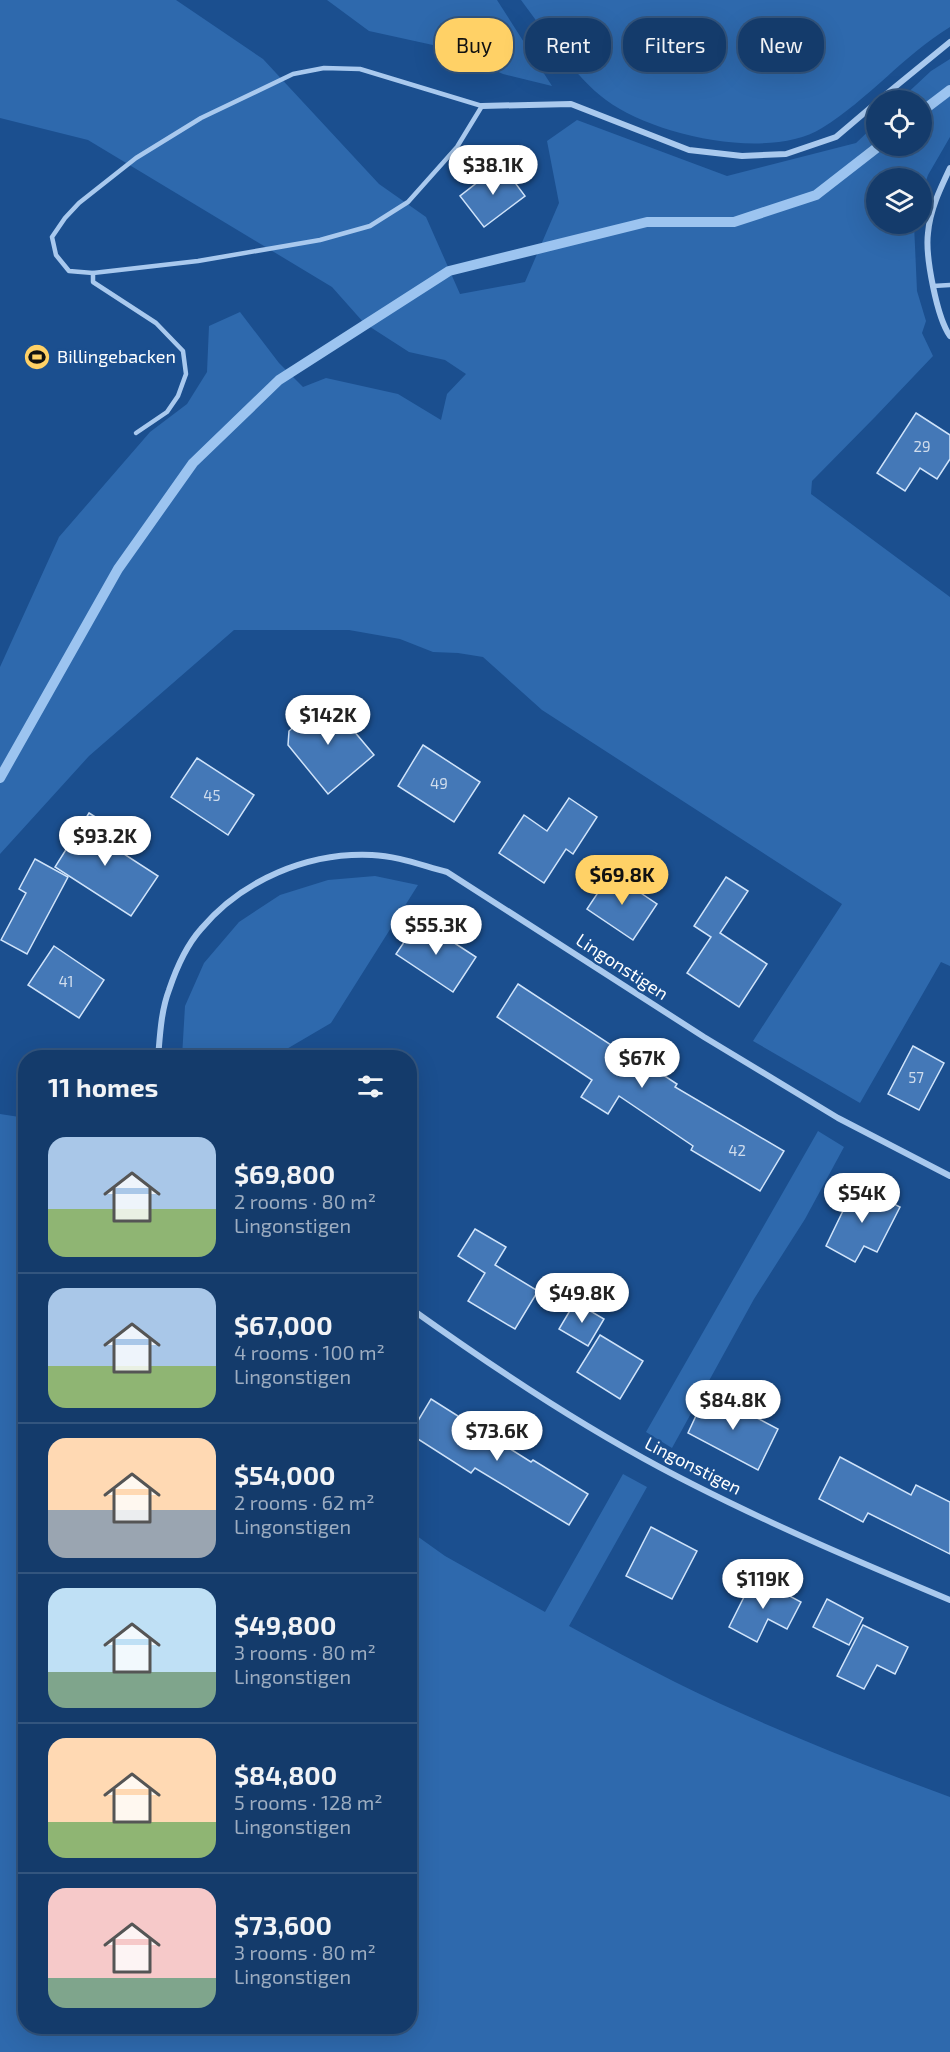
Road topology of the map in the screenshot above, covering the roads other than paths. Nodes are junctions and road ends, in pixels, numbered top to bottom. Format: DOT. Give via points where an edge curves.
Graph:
graph roads {
  1 [pos="950,42"];
  2 [pos="892,90"];
  3 [pos="482,106"];
  4 [pos="866,111"];
  5 [pos="950,168"];
  6 [pos="93,273"];
  7 [pos="950,285"];
  8 [pos="933,286"];
  9 [pos="950,336"];
  10 [pos="136,433"];
  11 [pos="159,1050"];
  12 [pos="950,1176"];
  13 [pos="417,1313"];
  14 [pos="950,1600"];
  1 -- 2 [label="street"];
  3 -- 4 [label="street" via="571,104 689,150 742,156 786,154 836,137"];
  3 -- 6 [label="lane" via="457,147 408,202 370,226 255,252"];
  3 -- 6 [label="lane" via="360,69 324,68 293,74 201,118 136,158 79,203 52,237 56,255 69,270"];
  5 -- 8 [label="street" via="935,199 927,234"];
  6 -- 10 [label="lane" via="93,282 156,323 183,351 186,374 178,396 167,412"];
  7 -- 8 [label="lane"];
  8 -- 9 [label="street"];
  11 -- 12 [label="street, Lingonstigen" via="168,992 179,963 200,929 226,905 256,882 284,870 343,855 374,855 447,872 713,1043 838,1118"];
  13 -- 14 [label="street, Lingonstigen" via="483,1360 678,1477 812,1542"];
}
